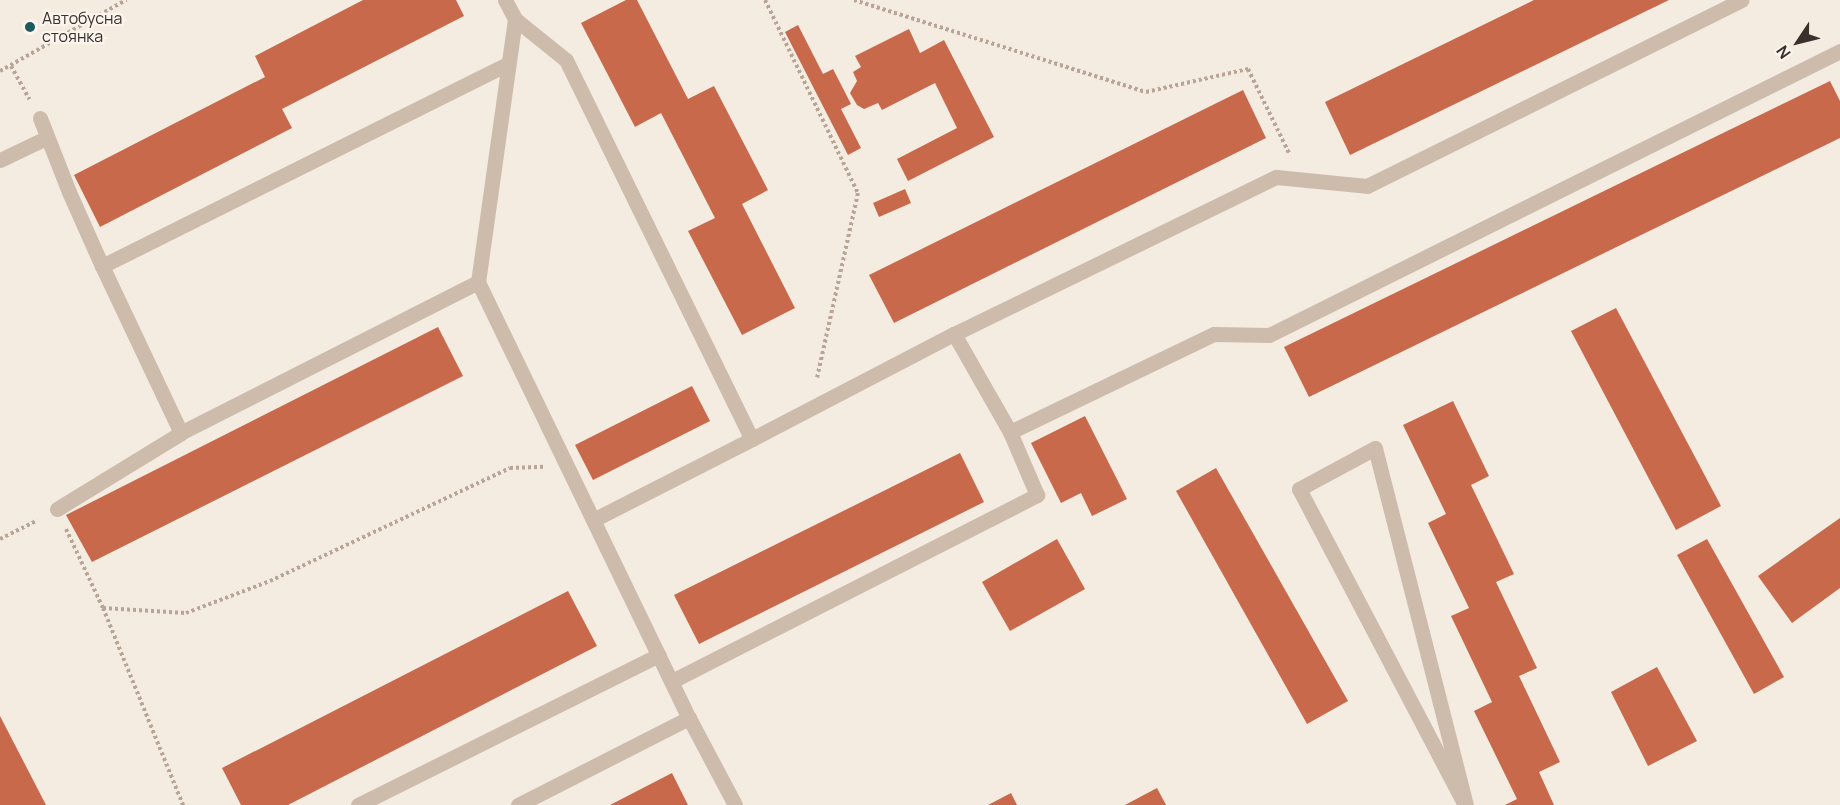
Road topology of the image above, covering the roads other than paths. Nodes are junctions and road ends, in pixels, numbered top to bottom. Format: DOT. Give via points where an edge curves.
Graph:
graph roads {
  1 [pos="505,0"];
  2 [pos="1741,0"];
  3 [pos="515,19"];
  4 [pos="1840,51"];
  5 [pos="508,64"];
  6 [pos="40,118"];
  7 [pos="46,138"];
  8 [pos="0,160"];
  9 [pos="102,266"];
  10 [pos="478,282"];
  11 [pos="954,334"];
  12 [pos="1010,432"];
  13 [pos="181,433"];
  14 [pos="752,440"];
  15 [pos="57,509"];
  16 [pos="593,520"];
  17 [pos="659,655"];
  18 [pos="672,681"];
  19 [pos="690,718"];
  20 [pos="358,805"];
  21 [pos="518,805"];
  22 [pos="735,805"];
  23 [pos="1466,805"];
  1 -- 3 [label="lane"];
  2 -- 11 [label="lane" via="1367,186 1276,177"];
  3 -- 5 [label="lane"];
  3 -- 14 [label="lane" via="566,60"];
  4 -- 12 [label="lane" via="1269,335 1214,334"];
  5 -- 9 [label="lane"];
  5 -- 10 [label="lane"];
  6 -- 7 [label="lane"];
  7 -- 8 [label="lane"];
  7 -- 9 [label="lane" via="89,254"];
  9 -- 13 [label="lane"];
  10 -- 13 [label="lane"];
  10 -- 16 [label="lane"];
  11 -- 12 [label="lane"];
  11 -- 14 [label="lane"];
  12 -- 18 [label="lane" via="1037,495"];
  13 -- 15 [label="lane"];
  14 -- 16 [label="lane"];
  16 -- 17 [label="lane"];
  17 -- 18 [label="lane"];
  17 -- 20 [label="lane"];
  18 -- 19 [label="lane"];
  19 -- 21 [label="lane"];
  19 -- 22 [label="lane"];
  23 -- 23 [label="lane" via="1299,489 1375,448"];
}
